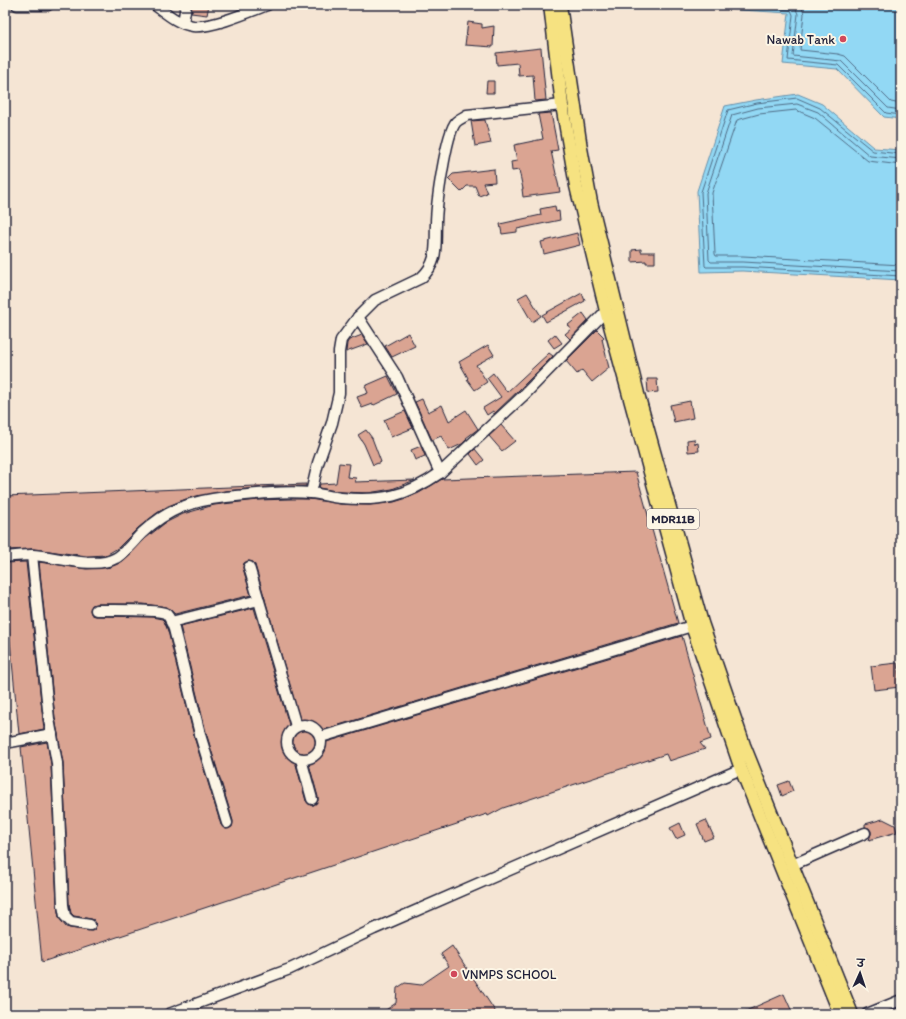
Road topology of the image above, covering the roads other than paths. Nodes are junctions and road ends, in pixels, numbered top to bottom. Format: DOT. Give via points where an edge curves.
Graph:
graph roads {
  1 [pos="17,5"];
  2 [pos="48,5"];
  3 [pos="155,5"];
  4 [pos="186,5"];
  5 [pos="267,5"];
  6 [pos="550,5"];
  7 [pos="560,5"];
  8 [pos="183,23"];
  9 [pos="562,104"];
  10 [pos="608,305"];
  11 [pos="358,317"];
  12 [pos="440,473"];
  13 [pos="311,493"];
  14 [pos="32,555"];
  15 [pos="5,557"];
  16 [pos="249,567"];
  17 [pos="259,600"];
  18 [pos="96,610"];
  19 [pos="171,622"];
  20 [pos="692,626"];
  21 [pos="296,726"];
  22 [pos="52,734"];
  23 [pos="321,737"];
  24 [pos="5,743"];
  25 [pos="302,759"];
  26 [pos="741,769"];
  27 [pos="312,799"];
  28 [pos="227,824"];
  29 [pos="866,833"];
  30 [pos="792,865"];
  31 [pos="90,925"];
  32 [pos="901,1000"];
  33 [pos="169,1014"];
  34 [pos="840,1014"];
  35 [pos="852,1014"];
  36 [pos="867,1014"];
  1 -- 2 [label="street"];
  3 -- 8 [label="street"];
  4 -- 8 [label="street"];
  5 -- 8 [label="street" via="204,25 193,26"];
  6 -- 9 [label="main road, MDR11B"];
  7 -- 10 [label="main road, MDR11B"];
  9 -- 10 [label="main road, MDR11B" via="576,186"];
  9 -- 11 [label="street" via="467,115 456,122 451,131 442,172 436,223 436,253 432,264 421,278 375,300"];
  10 -- 12 [label="street" via="524,395"];
  10 -- 20 [label="main road, MDR11B"];
  10 -- 30 [label="main road, MDR11B" via="638,394 702,623 744,745"];
  11 -- 12 [label="street" via="397,377"];
  11 -- 13 [label="street" via="341,340 339,394"];
  12 -- 13 [label="street" via="409,491 391,497 370,500"];
  13 -- 14 [label="street" via="226,497 183,506 152,525 116,558 102,562"];
  14 -- 15 [label="street"];
  14 -- 22 [label="street"];
  16 -- 17 [label="street"];
  17 -- 19 [label="street"];
  17 -- 21 [label="street"];
  18 -- 19 [label="street" via="153,611 165,613"];
  19 -- 28 [label="street" via="201,738"];
  20 -- 23 [label="street"];
  20 -- 26 [label="main road, MDR11B"];
  21 -- 23 [label="street" via="302,724 314,727"];
  21 -- 25 [label="street" via="288,734 286,745 292,754"];
  22 -- 24 [label="street"];
  22 -- 31 [label="street" via="57,763 65,916 71,922"];
  23 -- 25 [label="street" via="322,743 317,754"];
  25 -- 27 [label="street"];
  26 -- 33 [label="street" via="374,929 290,969"];
  26 -- 34 [label="main road, MDR11B"];
  29 -- 30 [label="street"];
  30 -- 35 [label="main road, MDR11B"];
  32 -- 36 [label="street"];
}
